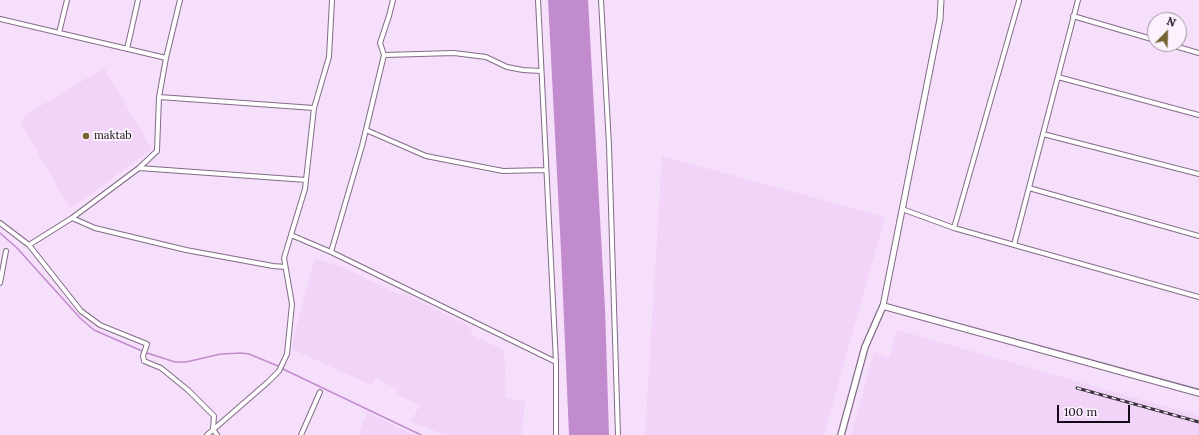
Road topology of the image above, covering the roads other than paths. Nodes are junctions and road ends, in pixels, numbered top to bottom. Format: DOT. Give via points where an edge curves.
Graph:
graph roads {
  1 [pos="67,0"];
  2 [pos="138,0"];
  3 [pos="180,0"];
  4 [pos="332,0"];
  5 [pos="393,0"];
  6 [pos="538,0"];
  7 [pos="601,0"];
  8 [pos="941,0"];
  9 [pos="1078,0"];
  10 [pos="1019,1"];
  11 [pos="1073,16"];
  12 [pos="0,19"];
  13 [pos="59,33"];
  14 [pos="1147,38"];
  15 [pos="127,49"];
  16 [pos="1187,50"];
  17 [pos="1199,53"];
  18 [pos="384,55"];
  19 [pos="166,58"];
  20 [pos="541,71"];
  21 [pos="1058,77"];
  22 [pos="159,97"];
  23 [pos="314,108"];
  24 [pos="1199,115"];
  25 [pos="366,130"];
  26 [pos="1043,134"];
  27 [pos="139,168"];
  28 [pos="546,170"];
  29 [pos="1199,174"];
  30 [pos="306,180"];
  31 [pos="1029,188"];
  32 [pos="902,209"];
  33 [pos="72,218"];
  34 [pos="0,223"];
  35 [pos="954,228"];
  36 [pos="291,235"];
  37 [pos="1199,236"];
  38 [pos="29,245"];
  39 [pos="1014,245"];
  40 [pos="6,251"];
  41 [pos="331,252"];
  42 [pos="285,267"];
  43 [pos="0,282"];
  44 [pos="1199,297"];
  45 [pos="883,306"];
  46 [pos="556,362"];
  47 [pos="320,392"];
  48 [pos="1199,393"];
  49 [pos="213,429"];
  50 [pos="207,435"];
  51 [pos="217,435"];
  52 [pos="301,435"];
  53 [pos="556,435"];
  54 [pos="618,435"];
  55 [pos="841,435"];
  1 -- 13 [label="street"];
  2 -- 15 [label="street"];
  3 -- 19 [label="street"];
  4 -- 23 [label="street" via="329,57"];
  5 -- 18 [label="street" via="380,43"];
  6 -- 20 [label="street"];
  7 -- 54 [label="street" via="609,145"];
  8 -- 32 [label="street" via="940,19"];
  9 -- 11 [label="street"];
  10 -- 35 [label="street"];
  11 -- 14 [label="street"];
  11 -- 21 [label="street"];
  12 -- 13 [label="street"];
  13 -- 15 [label="street"];
  15 -- 19 [label="street"];
  16 -- 17 [label="street"];
  18 -- 20 [label="street" via="454,53 486,57 507,67"];
  18 -- 25 [label="street"];
  19 -- 22 [label="street"];
  20 -- 28 [label="street"];
  21 -- 24 [label="street"];
  21 -- 26 [label="street"];
  22 -- 23 [label="street"];
  22 -- 27 [label="street" via="157,151"];
  23 -- 30 [label="street"];
  25 -- 28 [label="street" via="426,156 503,171"];
  25 -- 41 [label="street"];
  26 -- 29 [label="street"];
  26 -- 31 [label="street"];
  27 -- 30 [label="street"];
  27 -- 33 [label="street"];
  28 -- 46 [label="street"];
  30 -- 36 [label="street"];
  31 -- 37 [label="street"];
  31 -- 39 [label="street"];
  32 -- 35 [label="street"];
  32 -- 45 [label="street"];
  33 -- 38 [label="street"];
  33 -- 42 [label="street" via="95,228 186,250"];
  34 -- 38 [label="street"];
  35 -- 39 [label="street"];
  36 -- 41 [label="street"];
  36 -- 42 [label="street" via="284,258"];
  38 -- 49 [label="street" via="81,311 100,325 147,344 144,361 161,368 188,390 214,416"];
  39 -- 44 [label="street"];
  40 -- 43 [label="street"];
  41 -- 46 [label="street"];
  42 -- 49 [label="street" via="292,304 287,354 280,371"];
  45 -- 48 [label="main road"];
  45 -- 55 [label="main road" via="865,347"];
  46 -- 53 [label="street"];
  47 -- 52 [label="street"];
  49 -- 50 [label="street"];
  49 -- 51 [label="street"];
}
